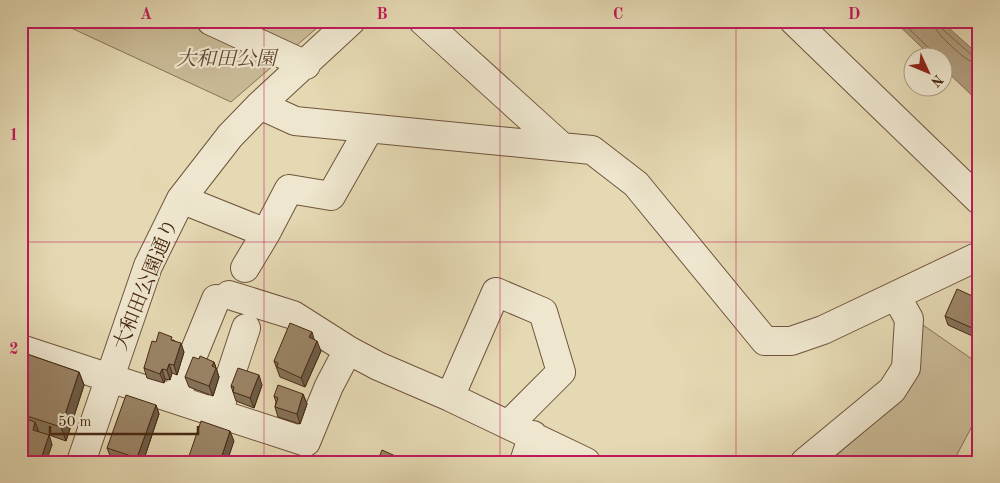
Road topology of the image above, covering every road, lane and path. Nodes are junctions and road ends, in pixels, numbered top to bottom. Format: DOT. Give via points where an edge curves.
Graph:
graph roads {
  1 [pos="211,21"];
  2 [pos="351,21"];
  3 [pos="423,21"];
  4 [pos="794,21"];
  5 [pos="306,64"];
  6 [pos="260,105"];
  7 [pos="369,129"];
  8 [pos="561,146"];
  9 [pos="181,199"];
  10 [pos="979,200"];
  11 [pos="266,233"];
  12 [pos="979,256"];
  13 [pos="245,268"];
  14 [pos="896,296"];
  15 [pos="246,328"];
  16 [pos="21,349"];
  17 [pos="348,350"];
  18 [pos="108,378"];
  19 [pos="450,397"];
  20 [pos="175,399"];
  21 [pos="218,413"];
  22 [pos="509,424"];
  23 [pos="534,435"];
  24 [pos="303,452"];
  25 [pos="81,462"];
  26 [pos="524,462"];
  27 [pos="586,462"];
  28 [pos="805,462"];
  1 -- 5 [label="street"];
  2 -- 5 [label="street, 大和田公園通り"];
  3 -- 8 [label="street"];
  4 -- 10 [label="street"];
  5 -- 6 [label="street, 大和田公園通り"];
  6 -- 7 [label="street" via="295,121"];
  6 -- 9 [label="street, 大和田公園通り" via="230,136"];
  7 -- 8 [label="street"];
  7 -- 11 [label="street" via="331,196 289,189"];
  8 -- 14 [label="street" via="592,150 636,184 765,341 792,341"];
  9 -- 11 [label="street"];
  9 -- 18 [label="street, 大和田公園通り" via="148,266"];
  11 -- 13 [label="street"];
  12 -- 14 [label="street"];
  14 -- 28 [label="street" via="909,319 906,368 892,390"];
  15 -- 21 [label="street"];
  16 -- 18 [label="street"];
  17 -- 19 [label="street"];
  17 -- 20 [label="street" via="293,315 222,297"];
  17 -- 24 [label="street" via="329,386"];
  18 -- 20 [label="street"];
  18 -- 25 [label="street, 大和田公園通り"];
  19 -- 22 [label="street"];
  19 -- 22 [label="street" via="496,292 543,312 561,372"];
  20 -- 21 [label="street"];
  21 -- 24 [label="street"];
  22 -- 23 [label="street"];
  23 -- 26 [label="street"];
  23 -- 27 [label="street"];
}
